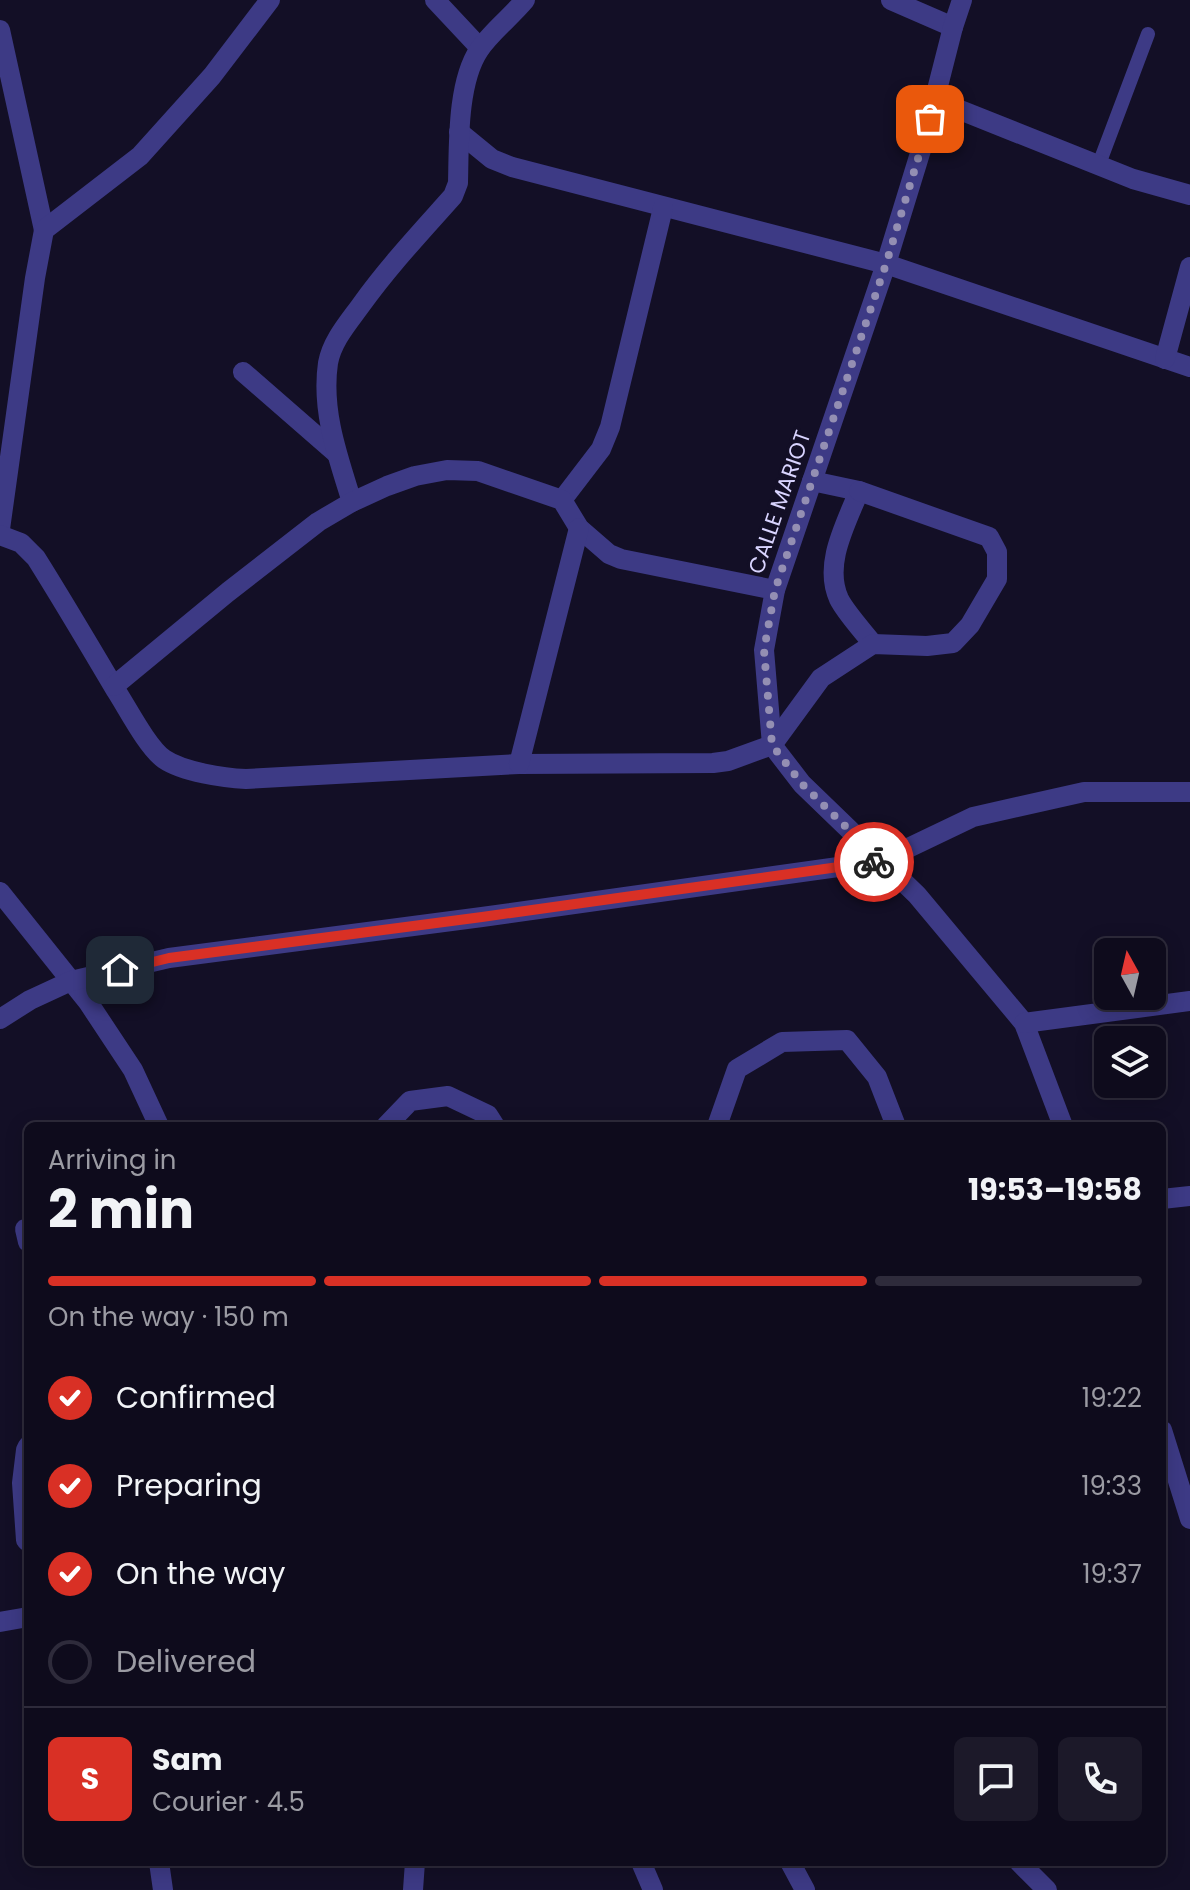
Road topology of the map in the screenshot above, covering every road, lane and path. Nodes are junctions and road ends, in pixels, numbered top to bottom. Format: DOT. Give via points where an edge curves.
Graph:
graph roads {
  1 [pos="435,0"];
  2 [pos="525,0"];
  3 [pos="891,0"];
  4 [pos="962,0"];
  5 [pos="259,5"];
  6 [pos="953,27"];
  7 [pos="0,30"];
  8 [pos="1148,34"];
  9 [pos="480,48"];
  10 [pos="935,100"];
  11 [pos="459,132"];
  12 [pos="1099,164"];
  13 [pos="1190,195"];
  14 [pos="663,208"];
  15 [pos="44,230"];
  16 [pos="886,264"];
  17 [pos="1190,267"];
  18 [pos="1165,359"];
  19 [pos="1190,367"];
  20 [pos="243,372"];
  21 [pos="337,454"];
  22 [pos="812,481"];
  23 [pos="859,491"];
  24 [pos="562,500"];
  25 [pos="352,502"];
  26 [pos="579,528"];
  27 [pos="0,532"];
  28 [pos="775,590"];
  29 [pos="873,644"];
  30 [pos="114,686"];
  31 [pos="772,745"];
  32 [pos="519,764"];
  33 [pos="1190,792"];
  34 [pos="881,861"];
  35 [pos="0,892"];
  36 [pos="71,981"];
  37 [pos="1190,1001"];
  38 [pos="0,1019"];
  39 [pos="1024,1023"];
  40 [pos="157,1122"];
  41 [pos="390,1122"];
  42 [pos="492,1122"];
  43 [pos="718,1122"];
  44 [pos="894,1122"];
  45 [pos="1061,1122"];
  46 [pos="1190,1196"];
  47 [pos="1166,1199"];
  48 [pos="1166,1443"];
  49 [pos="24,1466"];
  50 [pos="24,1512"];
  51 [pos="1190,1519"];
  52 [pos="24,1618"];
  53 [pos="0,1622"];
  54 [pos="160,1866"];
  55 [pos="415,1866"];
  56 [pos="643,1866"];
  57 [pos="792,1866"];
  58 [pos="1023,1866"];
  59 [pos="163,1890"];
  60 [pos="413,1890"];
  61 [pos="653,1890"];
  62 [pos="805,1890"];
  63 [pos="1047,1890"];
  1 -- 9 [label="street"];
  2 -- 9 [label="street"];
  3 -- 6 [label="street"];
  4 -- 6 [label="street, CALLE MARIOT"];
  5 -- 15 [label="street" via="212,76 140,156"];
  6 -- 10 [label="street, CALLE MARIOT"];
  7 -- 15 [label="street"];
  8 -- 12 [label="lane"];
  9 -- 11 [label="street" via="467,76"];
  10 -- 12 [label="street"];
  10 -- 16 [label="street, CALLE MARIOT"];
  11 -- 14 [label="street" via="492,159 512,167"];
  11 -- 21 [label="street" via="453,196 384,274 335,342 327,381"];
  12 -- 13 [label="street"];
  14 -- 16 [label="street"];
  14 -- 24 [label="street" via="610,427 601,449"];
  15 -- 27 [label="street"];
  16 -- 18 [label="street"];
  16 -- 22 [label="street, CALLE MARIOT"];
  17 -- 18 [label="street"];
  18 -- 19 [label="street"];
  20 -- 21 [label="street"];
  21 -- 25 [label="street"];
  22 -- 23 [label="street"];
  22 -- 28 [label="street, CALLE MARIOT"];
  23 -- 29 [label="street" via="835,553 834,580 840,600"];
  23 -- 29 [label="street" via="989,537 997,552 997,579 953,643"];
  24 -- 25 [label="street" via="478,471 447,470 415,476"];
  24 -- 26 [label="street"];
  25 -- 30 [label="street" via="296,539"];
  26 -- 28 [label="street" via="621,559"];
  26 -- 32 [label="street"];
  27 -- 30 [label="street" via="36,558"];
  28 -- 31 [label="street, CALLE MARIOT" via="764,650"];
  29 -- 31 [label="street" via="821,678"];
  30 -- 32 [label="street" via="155,751 177,765 213,776 246,779"];
  31 -- 32 [label="street" via="713,763"];
  31 -- 34 [label="street" via="802,784"];
  33 -- 34 [label="street" via="1084,792 973,817"];
  34 -- 36 [label="street" via="169,958"];
  34 -- 39 [label="street" via="917,895"];
  35 -- 36 [label="street"];
  36 -- 38 [label="street"];
  36 -- 40 [label="street" via="133,1070"];
  37 -- 39 [label="street"];
  39 -- 45 [label="street"];
  41 -- 42 [label="street" via="410,1101 448,1096"];
  43 -- 44 [label="street" via="737,1069 782,1042 847,1040 877,1077"];
  46 -- 47 [label="street"];
  48 -- 51 [label="street"];
  49 -- 50 [label="street"];
  52 -- 53 [label="street"];
  54 -- 59 [label="street"];
  55 -- 60 [label="street"];
  56 -- 61 [label="street"];
  57 -- 62 [label="street"];
  58 -- 63 [label="street"];
}
